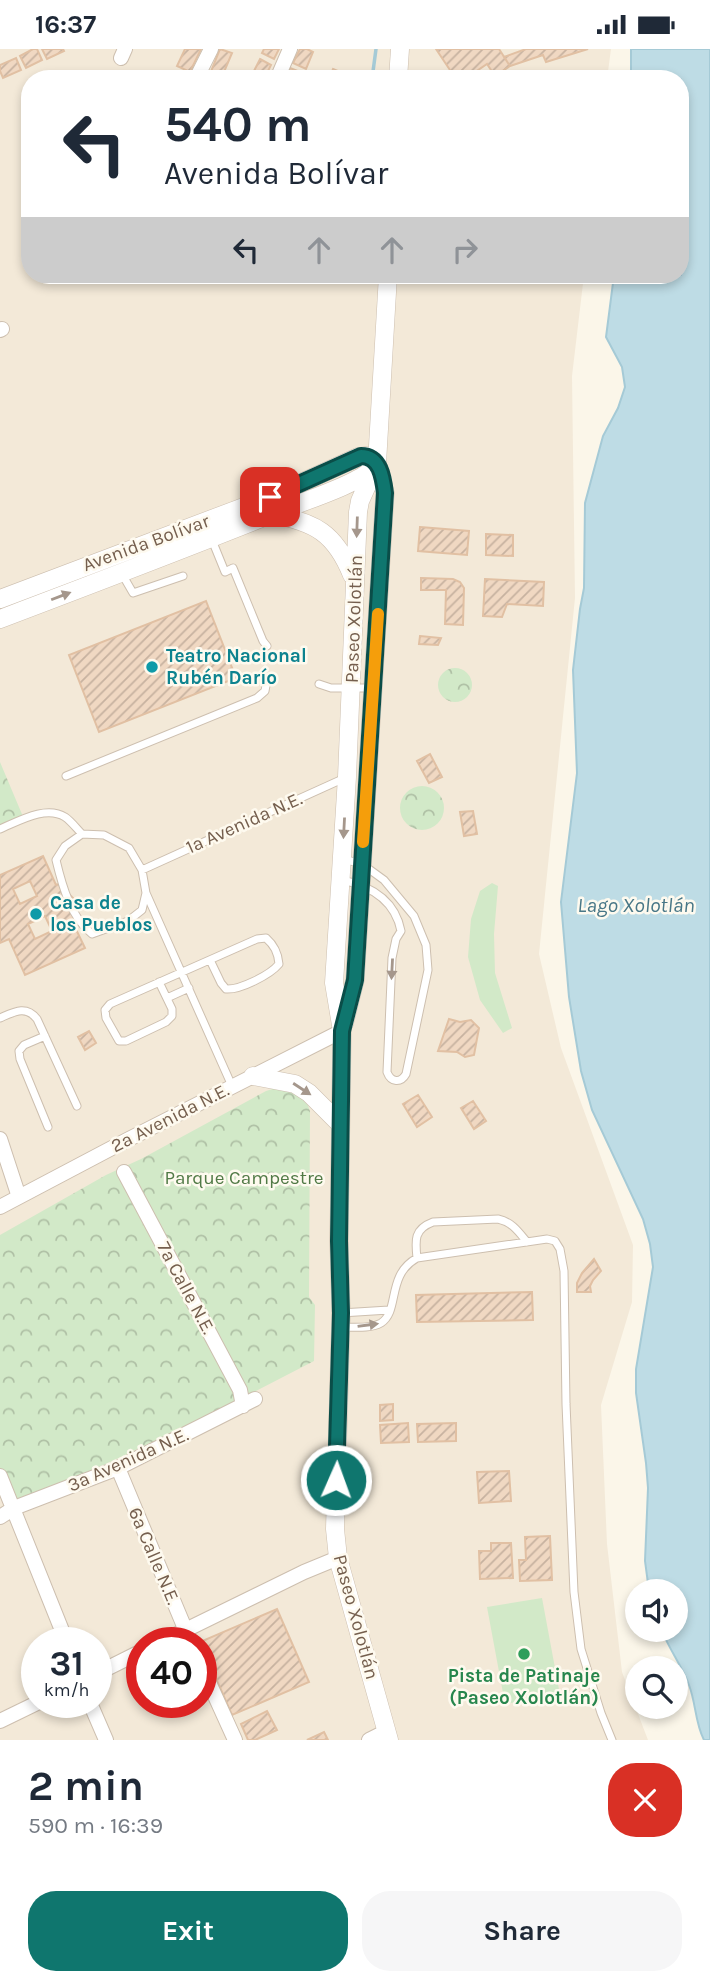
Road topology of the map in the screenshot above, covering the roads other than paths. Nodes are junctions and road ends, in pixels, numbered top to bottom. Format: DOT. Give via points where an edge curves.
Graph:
graph roads {
  1 [pos="211,49"];
  2 [pos="290,49"];
  3 [pos="400,49"];
  4 [pos="200,70"];
  5 [pos="281,70"];
  6 [pos="399,70"];
  7 [pos="387,284"];
  8 [pos="379,418"];
  9 [pos="358,457"];
  10 [pos="377,463"];
  11 [pos="271,514"];
  12 [pos="212,538"];
  13 [pos="122,573"];
  14 [pos="183,576"];
  15 [pos="355,581"];
  16 [pos="0,599"];
  17 [pos="0,619"];
  18 [pos="267,646"];
  19 [pos="268,680"];
  20 [pos="319,684"];
  21 [pos="352,688"];
  22 [pos="372,688"];
  23 [pos="66,776"];
  24 [pos="347,777"];
  25 [pos="0,829"];
  26 [pos="82,834"];
  27 [pos="342,859"];
  28 [pos="362,864"];
  29 [pos="142,870"];
  30 [pos="341,880"];
  31 [pos="360,884"];
  32 [pos="146,893"];
  33 [pos="420,929"];
  34 [pos="401,931"];
  35 [pos="210,960"];
  36 [pos="182,972"];
  37 [pos="159,982"];
  38 [pos="189,988"];
  39 [pos="167,997"];
  40 [pos="0,1018"];
  41 [pos="342,1031"];
  42 [pos="45,1036"];
  43 [pos="253,1076"];
  44 [pos="232,1086"];
  45 [pos="76,1106"];
  46 [pos="340,1124"];
  47 [pos="48,1127"];
  48 [pos="0,1139"];
  49 [pos="124,1172"];
  50 [pos="19,1197"];
  51 [pos="0,1207"];
  52 [pos="527,1242"];
  53 [pos="417,1258"];
  54 [pos="389,1310"];
  55 [pos="340,1320"];
  56 [pos="249,1402"];
  57 [pos="118,1468"];
  58 [pos="0,1476"];
  59 [pos="14,1508"];
  60 [pos="0,1517"];
  61 [pos="338,1558"];
  62 [pos="60,1627"];
  63 [pos="184,1627"];
  64 [pos="206,1627"];
  65 [pos="217,1700"];
  66 [pos="21,1711"];
  67 [pos="96,1718"];
  68 [pos="0,1721"];
  69 [pos="388,1735"];
  70 [pos="106,1740"];
  71 [pos="235,1740"];
  72 [pos="369,1740"];
  73 [pos="612,1740"];
  1 -- 4 [label="street"];
  2 -- 5 [label="street"];
  3 -- 6 [label="street"];
  7 -- 8 [label="street, Paseo Xolotlán"];
  8 -- 9 [label="street" via="374,442"];
  8 -- 10 [label="street, Paseo Xolotlán"];
  9 -- 10 [label="street"];
  9 -- 16 [label="street, Avenida Bolívar" via="270,497"];
  10 -- 11 [label="street, Avenida Bolívar" via="368,473"];
  10 -- 15 [label="street, Paseo Xolotlán, one-way" via="360,501"];
  10 -- 22 [label="street, Paseo Xolotlán" via="385,493"];
  11 -- 12 [label="street, Avenida Bolívar"];
  11 -- 15 [label="street" via="300,520 326,534 342,552"];
  12 -- 13 [label="street, Avenida Bolívar"];
  12 -- 18 [label="lane" via="225,572 233,568"];
  13 -- 14 [label="lane" via="133,593"];
  17 -- 13 [label="street, Avenida Bolívar, one-way"];
  15 -- 21 [label="street, Paseo Xolotlán"];
  19 -- 23 [label="lane" via="257,698"];
  20 -- 21 [label="lane"];
  21 -- 22 [label="lane"];
  21 -- 24 [label="street, Paseo Xolotlán"];
  22 -- 28 [label="street, Paseo Xolotlán"];
  24 -- 27 [label="street, Paseo Xolotlán, one-way"];
  24 -- 29 [label="lane, 1a Avenida N.E."];
  25 -- 26 [label="lane" via="54,813"];
  26 -- 29 [label="lane" via="104,835 129,848"];
  26 -- 32 [label="lane" via="65,846 56,860 81,926 92,934 128,921 142,909"];
  27 -- 28 [label="lane"];
  27 -- 30 [label="street, Paseo Xolotlán"];
  28 -- 31 [label="street, Paseo Xolotlán"];
  28 -- 33 [label="lane" via="409,908"];
  29 -- 32 [label="lane"];
  30 -- 31 [label="lane"];
  30 -- 41 [label="street, Paseo Xolotlán" via="334,983"];
  31 -- 34 [label="lane" via="389,905"];
  31 -- 41 [label="street, Paseo Xolotlán" via="355,980"];
  32 -- 36 [label="lane"];
  33 -- 34 [label="lane" via="410,926"];
  34 -- 33 [label="lane, one-way" via="392,971 387,1072 393,1080 403,1079 406,1073 428,970"];
  35 -- 35 [label="lane" via="266,938 279,964 235,989 226,989"];
  35 -- 36 [label="lane"];
  36 -- 37 [label="lane"];
  36 -- 38 [label="lane"];
  37 -- 39 [label="lane"];
  37 -- 39 [label="lane" via="110,1004 105,1010 114,1036 126,1041 166,1022 172,1016"];
  38 -- 39 [label="lane"];
  38 -- 44 [label="lane"];
  40 -- 42 [label="lane" via="18,1011 32,1012"];
  41 -- 43 [label="street, 2a Avenida N.E."];
  41 -- 46 [label="street, Paseo Xolotlán"];
  42 -- 45 [label="lane"];
  42 -- 47 [label="lane" via="19,1051"];
  43 -- 44 [label="street, 2a Avenida N.E."];
  43 -- 46 [label="street, one-way" via="295,1084"];
  44 -- 50 [label="street, 2a Avenida N.E."];
  46 -- 55 [label="street, Paseo Xolotlán"];
  48 -- 50 [label="street"];
  49 -- 56 [label="street, 7a Calle N.E."];
  50 -- 51 [label="street, 2a Avenida N.E."];
  52 -- 53 [label="lane"];
  52 -- 53 [label="lane" via="513,1226 498,1219 433,1222 418,1232"];
  52 -- 73 [label="lane" via="555,1241 564,1271 575,1593 581,1649"];
  53 -- 54 [label="lane" via="400,1273"];
  54 -- 55 [label="lane"];
  55 -- 54 [label="lane, one-way" via="377,1325"];
  55 -- 61 [label="street, Paseo Xolotlán"];
  56 -- 57 [label="street, 3a Avenida N.E."];
  57 -- 59 [label="street, 3a Avenida N.E."];
  57 -- 63 [label="street, 6a Calle N.E."];
  58 -- 59 [label="street"];
  59 -- 60 [label="street, 3a Avenida N.E."];
  59 -- 62 [label="street"];
  61 -- 64 [label="street"];
  61 -- 69 [label="street, Paseo Xolotlán"];
  65 -- 71 [label="street"];
  66 -- 68 [label="street"];
  67 -- 70 [label="street"];
  69 -- 72 [label="street"];
}
